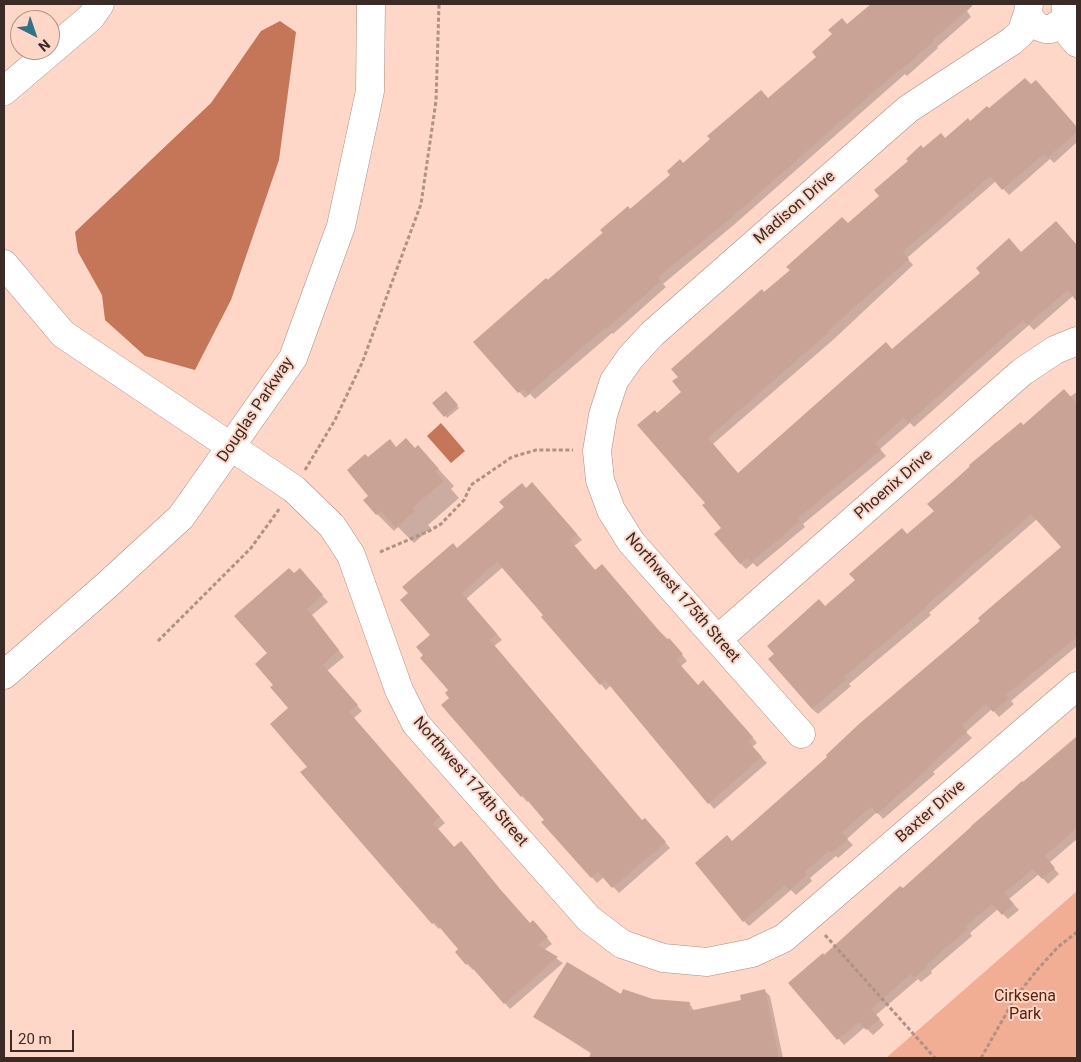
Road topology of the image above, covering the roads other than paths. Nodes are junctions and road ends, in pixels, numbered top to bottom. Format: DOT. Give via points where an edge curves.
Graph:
graph roads {
  1 [pos="100,4"];
  2 [pos="371,4"];
  3 [pos="1050,17"];
  4 [pos="4,92"];
  5 [pos="4,264"];
  6 [pos="1077,341"];
  7 [pos="603,415"];
  8 [pos="232,447"];
  9 [pos="718,639"];
  10 [pos="4,675"];
  11 [pos="1077,686"];
  12 [pos="801,734"];
  13 [pos="784,938"];
  1 -- 4 [label="street" via="91,17"];
  2 -- 8 [label="street, Douglas Parkway" via="370,92 341,226 293,358"];
  3 -- 7 [label="street, Madison Drive" via="908,108 652,334 614,382"];
  5 -- 8 [label="street, Northwest 174th Street" via="63,334"];
  6 -- 9 [label="street, Phoenix Drive" via="1055,350 1022,372"];
  7 -- 9 [label="street, Northwest 175th Street" via="597,450 600,480 611,510 626,534"];
  8 -- 10 [label="street, Douglas Parkway" via="181,517"];
  8 -- 13 [label="street, Northwest 174th Street" via="294,489 332,526 351,555 399,690 416,724 589,919 622,944 672,959 707,962 752,953"];
  9 -- 12 [label="street, Northwest 175th Street"];
  11 -- 13 [label="street, Baxter Drive"];
}
